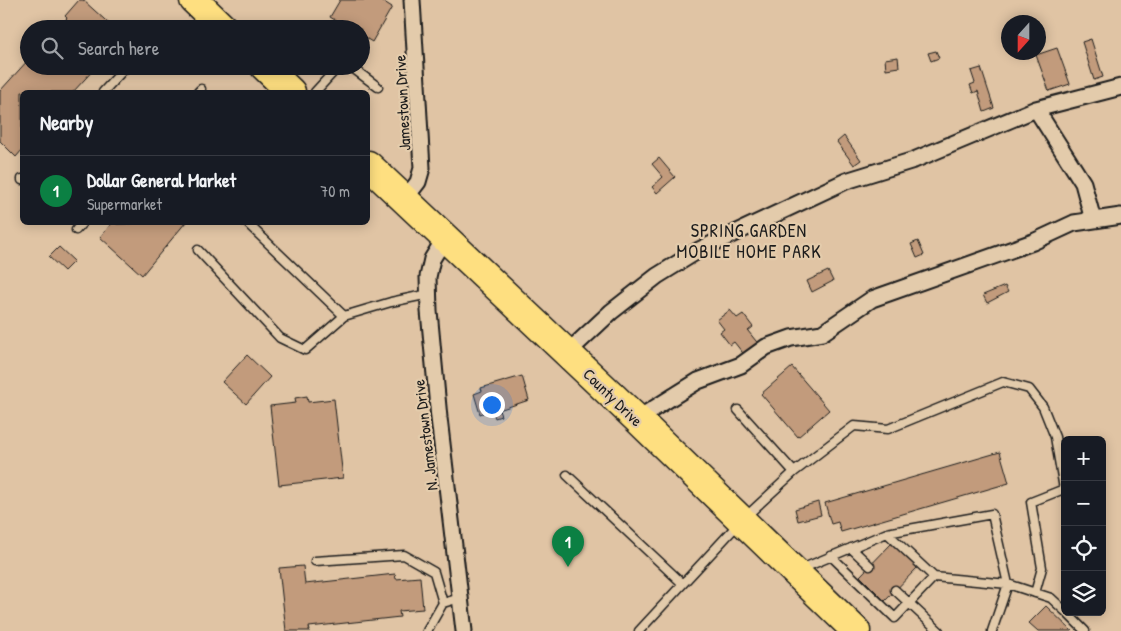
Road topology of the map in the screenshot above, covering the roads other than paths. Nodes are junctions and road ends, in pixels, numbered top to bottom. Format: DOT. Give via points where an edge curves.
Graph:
graph roads {
  1 [pos="194,0"];
  2 [pos="412,0"];
  3 [pos="215,20"];
  4 [pos="119,75"];
  5 [pos="273,75"];
  6 [pos="331,75"];
  7 [pos="363,75"];
  8 [pos="378,86"];
  9 [pos="1121,86"];
  10 [pos="105,90"];
  11 [pos="289,90"];
  12 [pos="318,90"];
  13 [pos="1036,108"];
  14 [pos="370,167"];
  15 [pos="404,200"];
  16 [pos="1121,216"];
  17 [pos="1093,220"];
  18 [pos="80,225"];
  19 [pos="249,225"];
  20 [pos="76,230"];
  21 [pos="445,238"];
  22 [pos="198,250"];
  23 [pos="429,294"];
  24 [pos="344,316"];
  25 [pos="567,353"];
  26 [pos="738,410"];
  27 [pos="636,419"];
  28 [pos="794,472"];
  29 [pos="567,474"];
  30 [pos="741,521"];
  31 [pos="887,533"];
  32 [pos="851,548"];
  33 [pos="831,556"];
  34 [pos="315,561"];
  35 [pos="870,566"];
  36 [pos="795,572"];
  37 [pos="934,577"];
  38 [pos="682,583"];
  39 [pos="1008,584"];
  40 [pos="895,590"];
  41 [pos="1036,593"];
  42 [pos="460,598"];
  43 [pos="443,603"];
  44 [pos="909,603"];
  45 [pos="1061,608"];
  46 [pos="1069,616"];
  47 [pos="427,631"];
  48 [pos="464,631"];
  49 [pos="639,631"];
  50 [pos="856,631"];
  51 [pos="939,631"];
  52 [pos="992,631"];
  53 [pos="1085,631"];
  1 -- 3 [label="highway"];
  2 -- 15 [label="street, Jamestown Drive" via="422,168 418,182"];
  4 -- 10 [label="lane"];
  5 -- 11 [label="highway"];
  6 -- 12 [label="lane"];
  7 -- 8 [label="lane"];
  9 -- 13 [label="street"];
  13 -- 17 [label="street" via="1083,183"];
  13 -- 25 [label="street" via="914,160 846,181 699,250 657,276 611,312"];
  14 -- 15 [label="highway, County Drive"];
  15 -- 21 [label="highway, County Drive"];
  16 -- 17 [label="street"];
  17 -- 27 [label="street" via="1074,223 1033,242 872,299 822,333 791,338 766,347 740,364 698,381"];
  18 -- 20 [label="lane"];
  19 -- 24 [label="lane"];
  21 -- 23 [label="street, N. Jamestown Drive" via="432,259"];
  21 -- 25 [label="highway, County Drive"];
  22 -- 24 [label="lane" via="280,338 305,350"];
  23 -- 24 [label="lane"];
  23 -- 42 [label="street, N. Jamestown Drive" via="439,418"];
  25 -- 27 [label="highway, County Drive"];
  26 -- 28 [label="lane"];
  27 -- 30 [label="highway, County Drive"];
  28 -- 30 [label="lane"];
  28 -- 41 [label="lane" via="854,426 888,430 1003,382 1028,389 1043,407 1055,437 1064,488 1031,502 1042,568"];
  29 -- 38 [label="lane"];
  30 -- 36 [label="highway, County Drive"];
  30 -- 38 [label="lane"];
  31 -- 32 [label="lane"];
  31 -- 37 [label="lane"];
  31 -- 39 [label="lane" via="992,514"];
  32 -- 33 [label="lane"];
  32 -- 35 [label="lane"];
  33 -- 36 [label="lane"];
  33 -- 44 [label="lane" via="895,618"];
  34 -- 43 [label="lane" via="404,554 434,572"];
  36 -- 50 [label="highway, County Drive"];
  37 -- 39 [label="lane"];
  37 -- 44 [label="lane"];
  38 -- 49 [label="lane"];
  39 -- 41 [label="lane"];
  39 -- 52 [label="lane"];
  40 -- 44 [label="lane"];
  41 -- 45 [label="lane" via="1051,598"];
  42 -- 43 [label="lane"];
  42 -- 48 [label="street, N. Jamestown Drive"];
  43 -- 47 [label="lane"];
  44 -- 51 [label="lane"];
  46 -- 53 [label="lane"];
}
